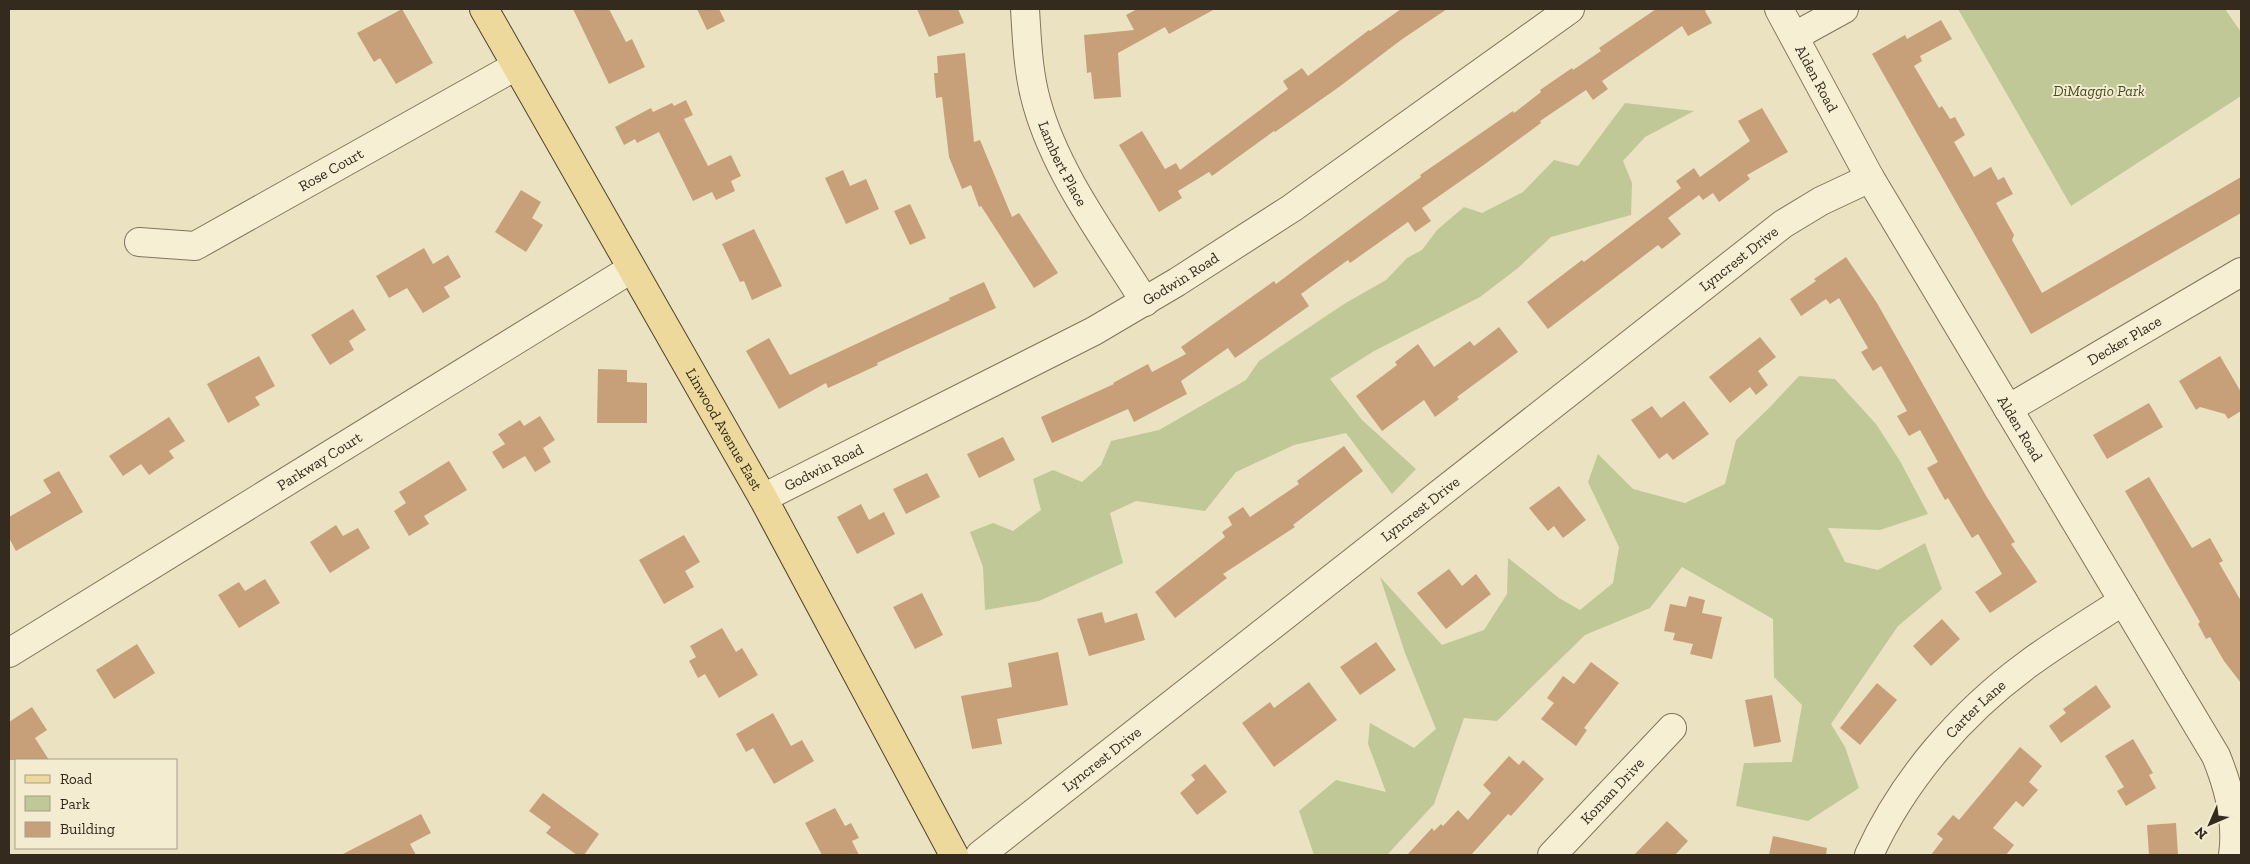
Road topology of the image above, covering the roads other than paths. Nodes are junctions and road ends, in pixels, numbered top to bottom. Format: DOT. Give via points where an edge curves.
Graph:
graph roads {
  1 [pos="484,9"];
  2 [pos="1025,9"];
  3 [pos="1570,9"];
  4 [pos="1779,9"];
  5 [pos="1844,9"];
  6 [pos="1795,36"];
  7 [pos="516,66"];
  8 [pos="1870,178"];
  9 [pos="139,242"];
  10 [pos="631,269"];
  11 [pos="2241,272"];
  12 [pos="1144,302"];
  13 [pos="2008,409"];
  14 [pos="762,498"];
  15 [pos="2123,601"];
  16 [pos="9,653"];
  17 [pos="1672,728"];
  18 [pos="954,855"];
  19 [pos="980,855"];
  20 [pos="1552,855"];
  21 [pos="1869,855"];
  22 [pos="2233,855"];
  1 -- 7 [label="main road, Linwood Avenue East"];
  2 -- 12 [label="street, Lambert Place" via="1029,66 1036,103 1048,139"];
  3 -- 12 [label="street, Godwin Road" via="1292,208"];
  4 -- 6 [label="street, Alden Road"];
  5 -- 6 [label="street"];
  6 -- 8 [label="street, Alden Road"];
  7 -- 9 [label="street, Rose Court" via="195,246"];
  7 -- 10 [label="main road, Linwood Avenue East"];
  8 -- 13 [label="street, Alden Road"];
  8 -- 19 [label="street, Lyncrest Drive" via="1821,201 1783,224"];
  10 -- 14 [label="main road, Linwood Avenue East"];
  10 -- 16 [label="street, Parkway Court"];
  11 -- 13 [label="street, Decker Place"];
  12 -- 14 [label="street, Godwin Road" via="1094,331"];
  13 -- 15 [label="street, Alden Road"];
  14 -- 18 [label="main road, Linwood Avenue East"];
  15 -- 21 [label="street, Carter Lane" via="2027,664 1986,698 1948,736 1920,771"];
  15 -- 22 [label="street, Alden Road" via="2216,756 2232,807"];
  17 -- 20 [label="street, Koman Drive"];
}
